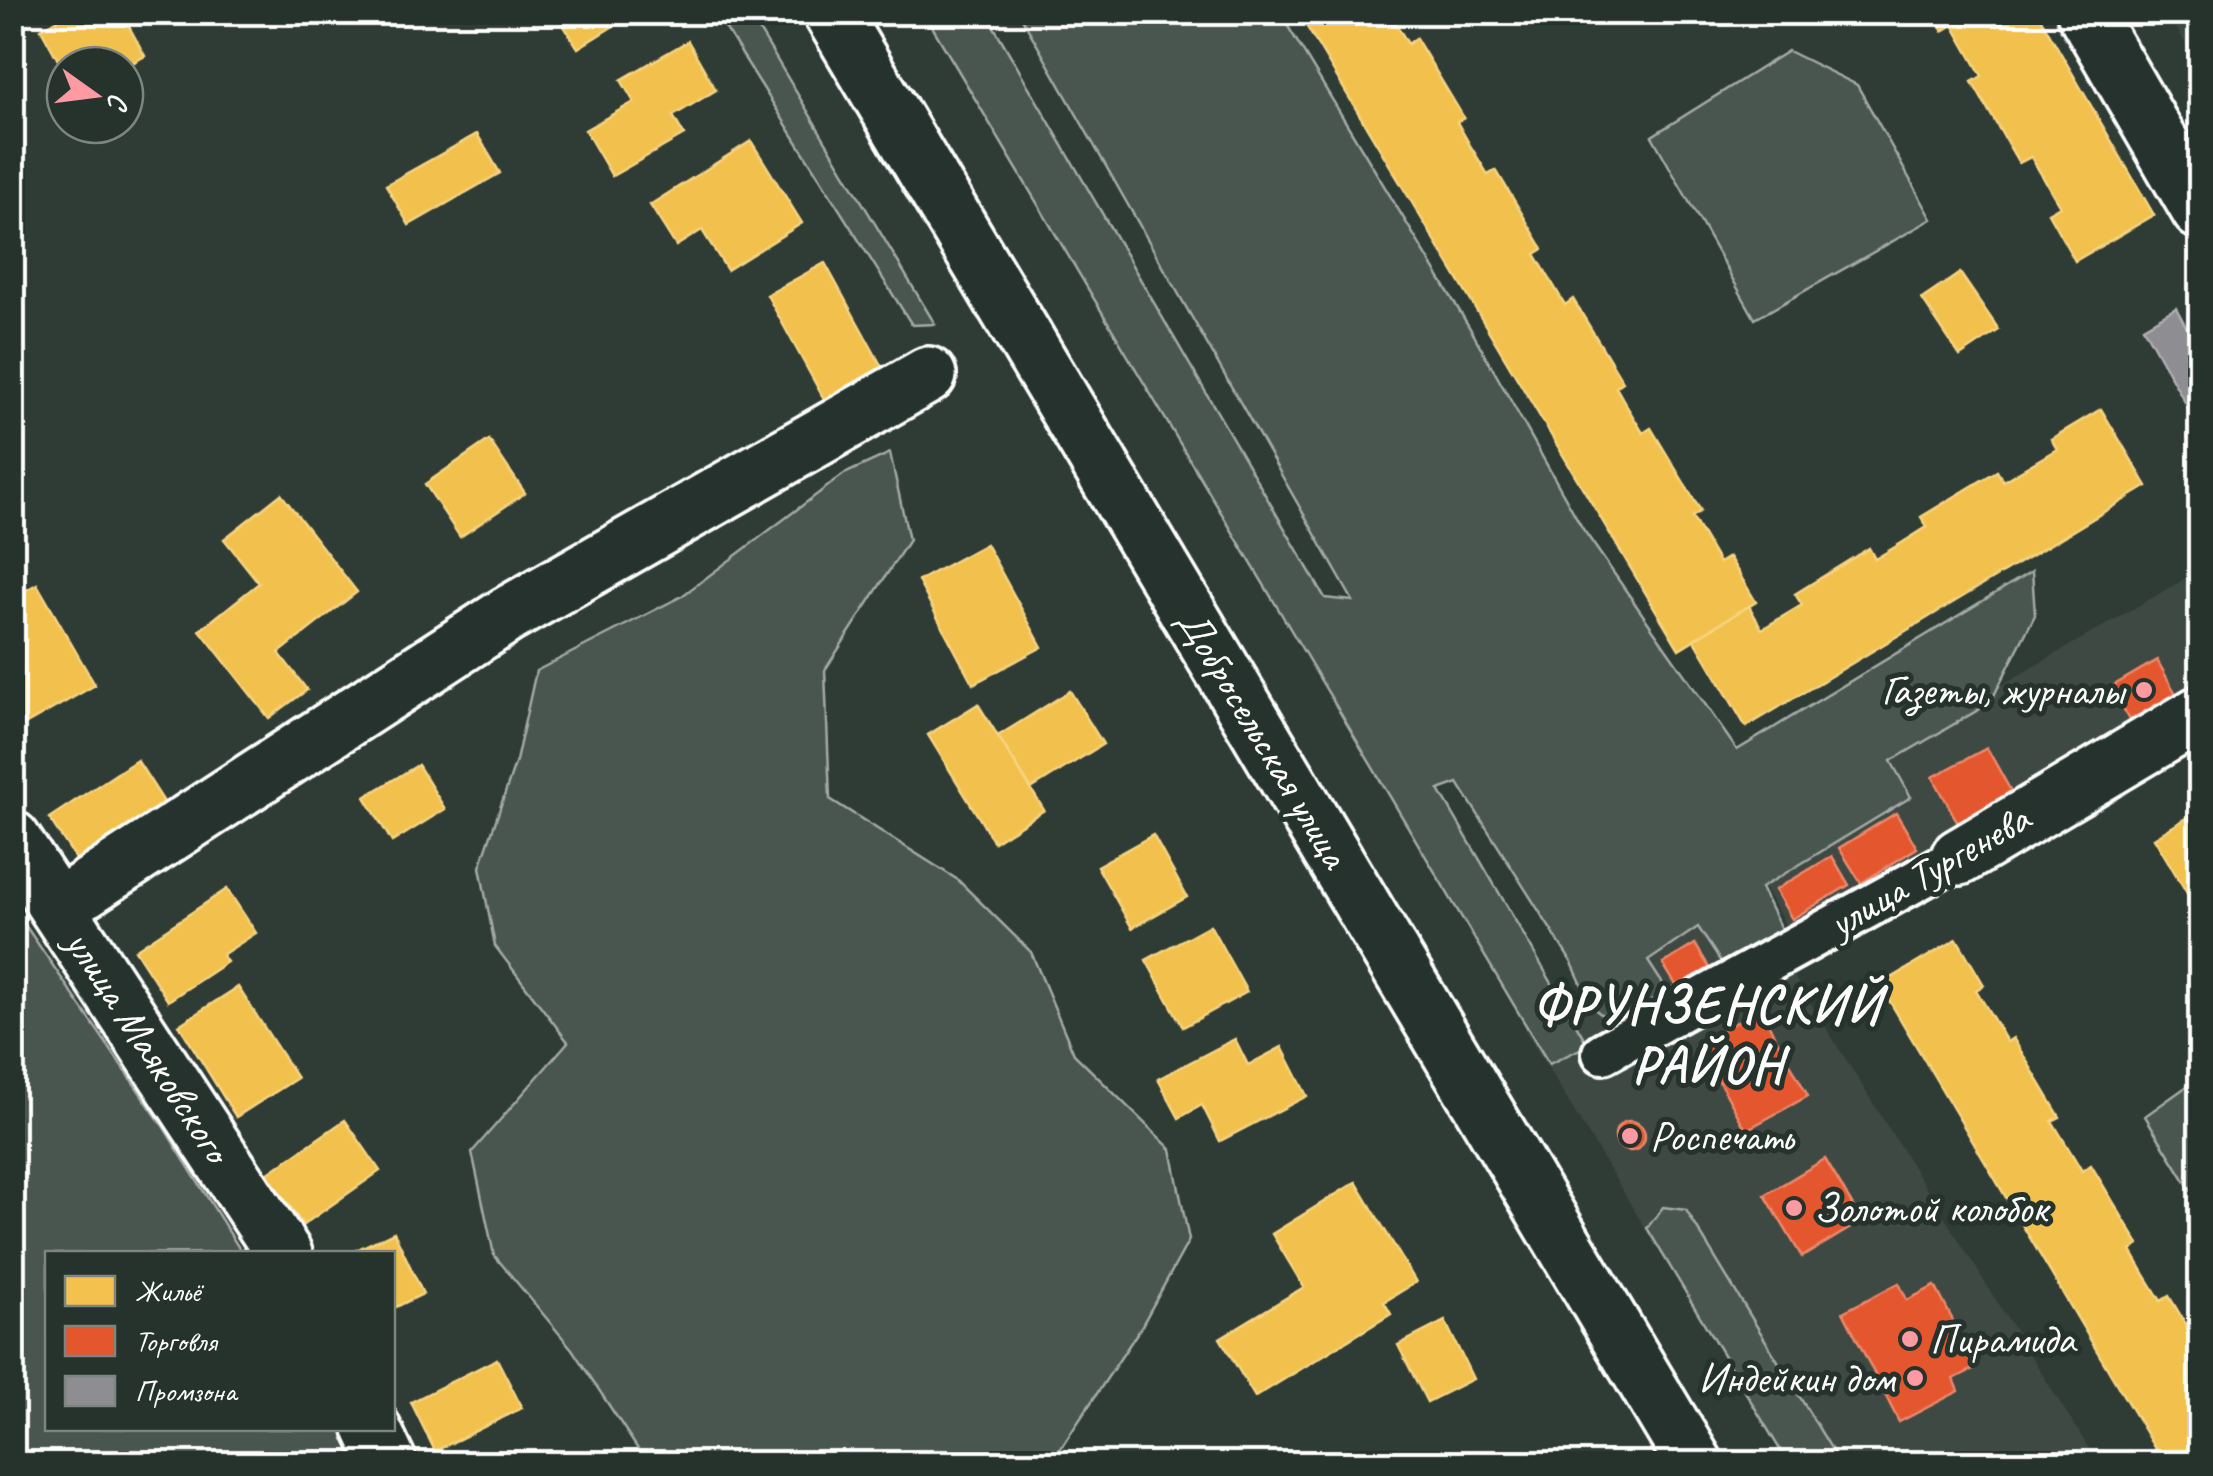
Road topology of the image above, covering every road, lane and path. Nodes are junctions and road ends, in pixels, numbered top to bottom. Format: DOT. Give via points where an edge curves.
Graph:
graph roads {
  1 [pos="831,12"];
  2 [pos="2085,12"];
  3 [pos="2200,211"];
  4 [pos="928,376"];
  5 [pos="2200,714"];
  6 [pos="12,839"];
  7 [pos="1959,856"];
  8 [pos="58,907"];
  9 [pos="1603,1053"];
  10 [pos="282,1251"];
  11 [pos="373,1431"];
  12 [pos="389,1464"];
  13 [pos="1695,1464"];
  1 -- 13 [label="street, Добросельская улица"];
  2 -- 3 [label="street"];
  4 -- 8 [label="street" via="507,615"];
  5 -- 7 [label="street, улица Тургенева"];
  6 -- 8 [label="street, улица Маяковского"];
  7 -- 9 [label="street, улица Тургенева"];
  8 -- 10 [label="street, улица Маяковского"];
  11 -- 12 [label="street"];
}
